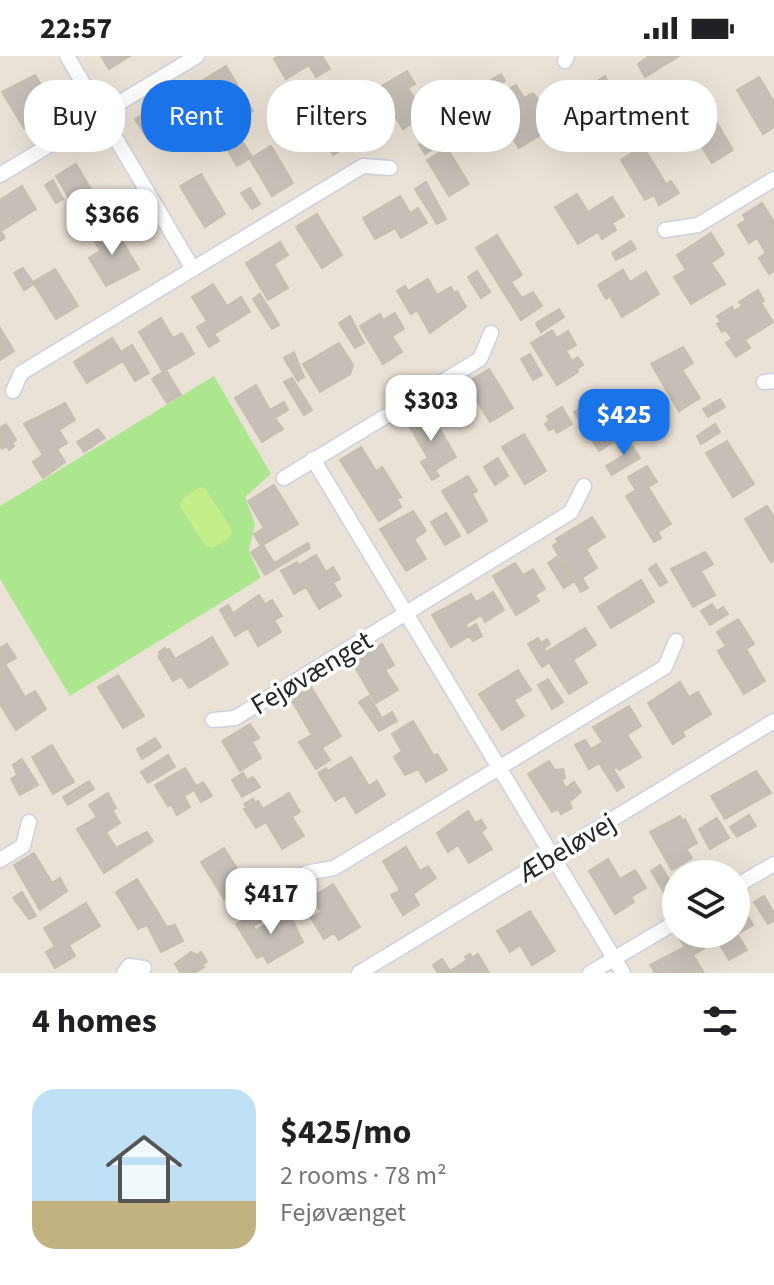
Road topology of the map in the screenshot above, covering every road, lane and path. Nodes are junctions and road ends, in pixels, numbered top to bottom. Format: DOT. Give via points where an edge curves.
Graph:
graph roads {
  1 [pos="67,56"];
  2 [pos="197,56"];
  3 [pos="81,80"];
  4 [pos="125,99"];
  5 [pos="37,152"];
  6 [pos="124,152"];
  7 [pos="390,168"];
  8 [pos="0,175"];
  9 [pos="774,179"];
  10 [pos="665,230"];
  11 [pos="193,269"];
  12 [pos="491,333"];
  13 [pos="13,391"];
  14 [pos="313,459"];
  15 [pos="284,478"];
  16 [pos="584,486"];
  17 [pos="407,614"];
  18 [pos="676,641"];
  19 [pos="213,720"];
  20 [pos="774,721"];
  21 [pos="499,768"];
  22 [pos="29,822"];
  23 [pos="552,855"];
  24 [pos="0,860"];
  25 [pos="774,864"];
  26 [pos="306,873"];
  27 [pos="750,878"];
  28 [pos="662,930"];
  29 [pos="614,958"];
  30 [pos="144,968"];
  31 [pos="124,973"];
  32 [pos="359,973"];
  33 [pos="590,973"];
  34 [pos="623,973"];
  1 -- 3 [label="street"];
  2 -- 4 [label="street"];
  5 -- 8 [label="street"];
  6 -- 11 [label="street"];
  7 -- 11 [label="street" via="363,166"];
  9 -- 10 [label="street" via="698,225"];
  11 -- 13 [label="street" via="21,373"];
  12 -- 14 [label="street" via="480,359"];
  14 -- 15 [label="street"];
  14 -- 17 [label="street"];
  16 -- 17 [label="street, Fejøvænget" via="571,512"];
  17 -- 19 [label="street, Fejøvænget" via="235,718"];
  17 -- 21 [label="street"];
  18 -- 21 [label="street" via="665,667"];
  20 -- 23 [label="street, Æbeløvej"];
  21 -- 23 [label="street"];
  21 -- 26 [label="street" via="334,868"];
  22 -- 24 [label="street" via="23,846"];
  23 -- 29 [label="street"];
  23 -- 32 [label="street, Æbeløvej"];
  25 -- 27 [label="street"];
  28 -- 29 [label="street"];
  29 -- 33 [label="street"];
  29 -- 34 [label="street"];
  30 -- 31 [label="street" via="129,966"];
}
